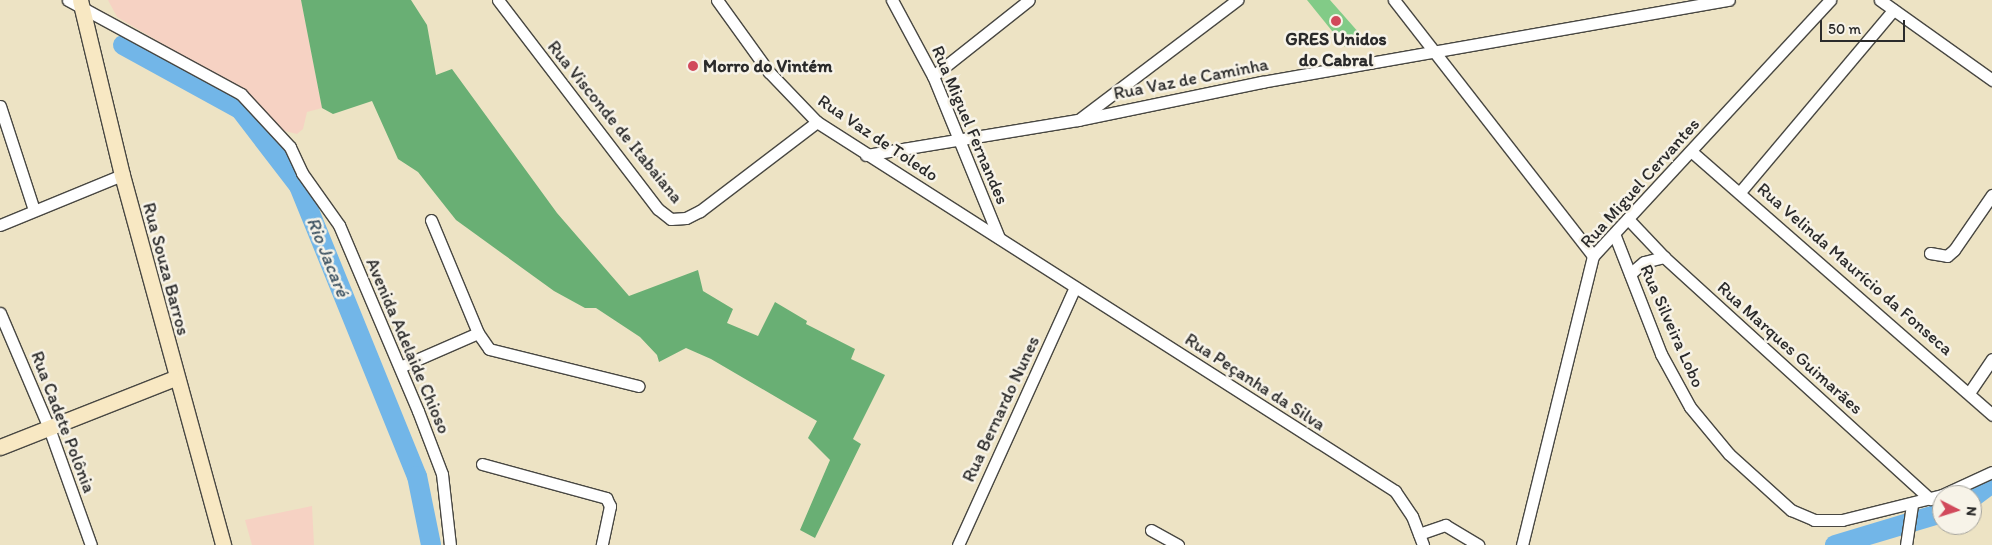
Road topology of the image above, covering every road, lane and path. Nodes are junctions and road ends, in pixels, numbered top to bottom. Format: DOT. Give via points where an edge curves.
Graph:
graph roads {
  1 [pos="68,0"];
  2 [pos="498,0"];
  3 [pos="717,0"];
  4 [pos="892,0"];
  5 [pos="1029,0"];
  6 [pos="1237,0"];
  7 [pos="1394,0"];
  8 [pos="1729,0"];
  9 [pos="1830,0"];
  10 [pos="1880,0"];
  11 [pos="81,4"];
  12 [pos="1893,10"];
  13 [pos="1436,54"];
  14 [pos="933,76"];
  15 [pos="1992,80"];
  16 [pos="0,106"];
  17 [pos="1078,120"];
  18 [pos="817,122"];
  19 [pos="958,139"];
  20 [pos="1692,152"];
  21 [pos="866,155"];
  22 [pos="122,175"];
  23 [pos="1740,192"];
  24 [pos="1992,195"];
  25 [pos="34,210"];
  26 [pos="1628,219"];
  27 [pos="431,220"];
  28 [pos="0,226"];
  29 [pos="1615,236"];
  30 [pos="999,238"];
  31 [pos="1930,253"];
  32 [pos="1593,256"];
  33 [pos="1664,257"];
  34 [pos="1630,274"];
  35 [pos="1075,287"];
  36 [pos="0,313"];
  37 [pos="478,334"];
  38 [pos="1992,359"];
  39 [pos="400,367"];
  40 [pos="175,378"];
  41 [pos="639,386"];
  42 [pos="1969,393"];
  43 [pos="1992,415"];
  44 [pos="49,428"];
  45 [pos="0,447"];
  46 [pos="482,464"];
  47 [pos="1992,472"];
  48 [pos="1964,485"];
  49 [pos="1930,499"];
  50 [pos="1912,505"];
  51 [pos="1152,530"];
  52 [pos="1421,540"];
  53 [pos="91,545"];
  54 [pos="223,545"];
  55 [pos="450,545"];
  56 [pos="602,545"];
  57 [pos="958,545"];
  58 [pos="1178,545"];
  59 [pos="1478,545"];
  60 [pos="1522,545"];
  61 [pos="1906,545"];
  1 -- 11 [label="street, Avenida Adelaide Chioso"];
  2 -- 18 [label="street, Rua Visconde de Itabaiana" via="658,209 671,219 686,218 700,211"];
  3 -- 18 [label="street, Rua Vaz de Toledo" via="769,72"];
  4 -- 14 [label="street, Rua Miguel Fernandes"];
  5 -- 14 [label="street"];
  6 -- 17 [label="street"];
  7 -- 13 [label="street"];
  8 -- 13 [label="street, Rua Vaz de Caminha"];
  9 -- 20 [label="street, Rua Miguel Cervantes"];
  10 -- 12 [label="street"];
  11 -- 22 [label="main road, Rua Souza Barros"];
  11 -- 39 [label="street, Avenida Adelaide Chioso" via="241,94 290,147 302,173 339,225"];
  12 -- 15 [label="street"];
  12 -- 23 [label="street"];
  13 -- 17 [label="street, Rua Vaz de Caminha" via="1262,82"];
  13 -- 32 [label="street"];
  14 -- 19 [label="street, Rua Miguel Fernandes"];
  16 -- 25 [label="street"];
  17 -- 19 [label="street, Rua Vaz de Caminha"];
  18 -- 21 [label="street, Rua Vaz de Toledo"];
  19 -- 21 [label="street, Rua Vaz de Caminha"];
  19 -- 30 [label="street, Rua Miguel Fernandes"];
  20 -- 23 [label="street, Rua Velinda Maurício da Fonseca"];
  20 -- 26 [label="street, Rua Miguel Cervantes"];
  21 -- 30 [label="street, Rua Vaz de Toledo"];
  22 -- 25 [label="street"];
  22 -- 40 [label="main road, Rua Souza Barros"];
  23 -- 42 [label="street, Rua Velinda Maurício da Fonseca"];
  24 -- 31 [label="street" via="1954,250 1947,256"];
  25 -- 28 [label="street"];
  26 -- 29 [label="street, Rua Miguel Cervantes"];
  26 -- 33 [label="street, Rua Marques Guimarães"];
  27 -- 37 [label="street"];
  29 -- 32 [label="street, Rua Miguel Cervantes"];
  29 -- 34 [label="street, Rua Silveira Lobo"];
  30 -- 35 [label="street, Rua Peçanha da Silva"];
  32 -- 60 [label="street, Rua Miguel Cervantes"];
  33 -- 34 [label="street" via="1644,262"];
  33 -- 49 [label="street, Rua Marques Guimarães"];
  34 -- 50 [label="street, Rua Silveira Lobo" via="1670,374 1690,407 1728,454 1791,510 1814,520 1842,520"];
  35 -- 52 [label="street, Rua Peçanha da Silva" via="1395,491 1412,516"];
  35 -- 57 [label="street, Rua Bernardo Nunes"];
  36 -- 44 [label="street, Rua Cadete Polônia"];
  37 -- 39 [label="street"];
  37 -- 41 [label="street" via="494,351"];
  38 -- 42 [label="street"];
  39 -- 55 [label="street, Avenida Adelaide Chioso" via="442,474"];
  40 -- 44 [label="main road"];
  40 -- 54 [label="main road, Rua Souza Barros"];
  42 -- 43 [label="street, Rua Velinda Maurício da Fonseca"];
  44 -- 45 [label="main road"];
  44 -- 53 [label="street, Rua Cadete Polônia"];
  46 -- 56 [label="street" via="606,498 610,506"];
  47 -- 48 [label="street, Rua Silveira Lobo"];
  49 -- 50 [label="street, Rua Silveira Lobo"];
  50 -- 61 [label="street"];
  51 -- 58 [label="street"];
  52 -- 59 [label="street, Rua Peçanha da Silva" via="1445,525"];
}
